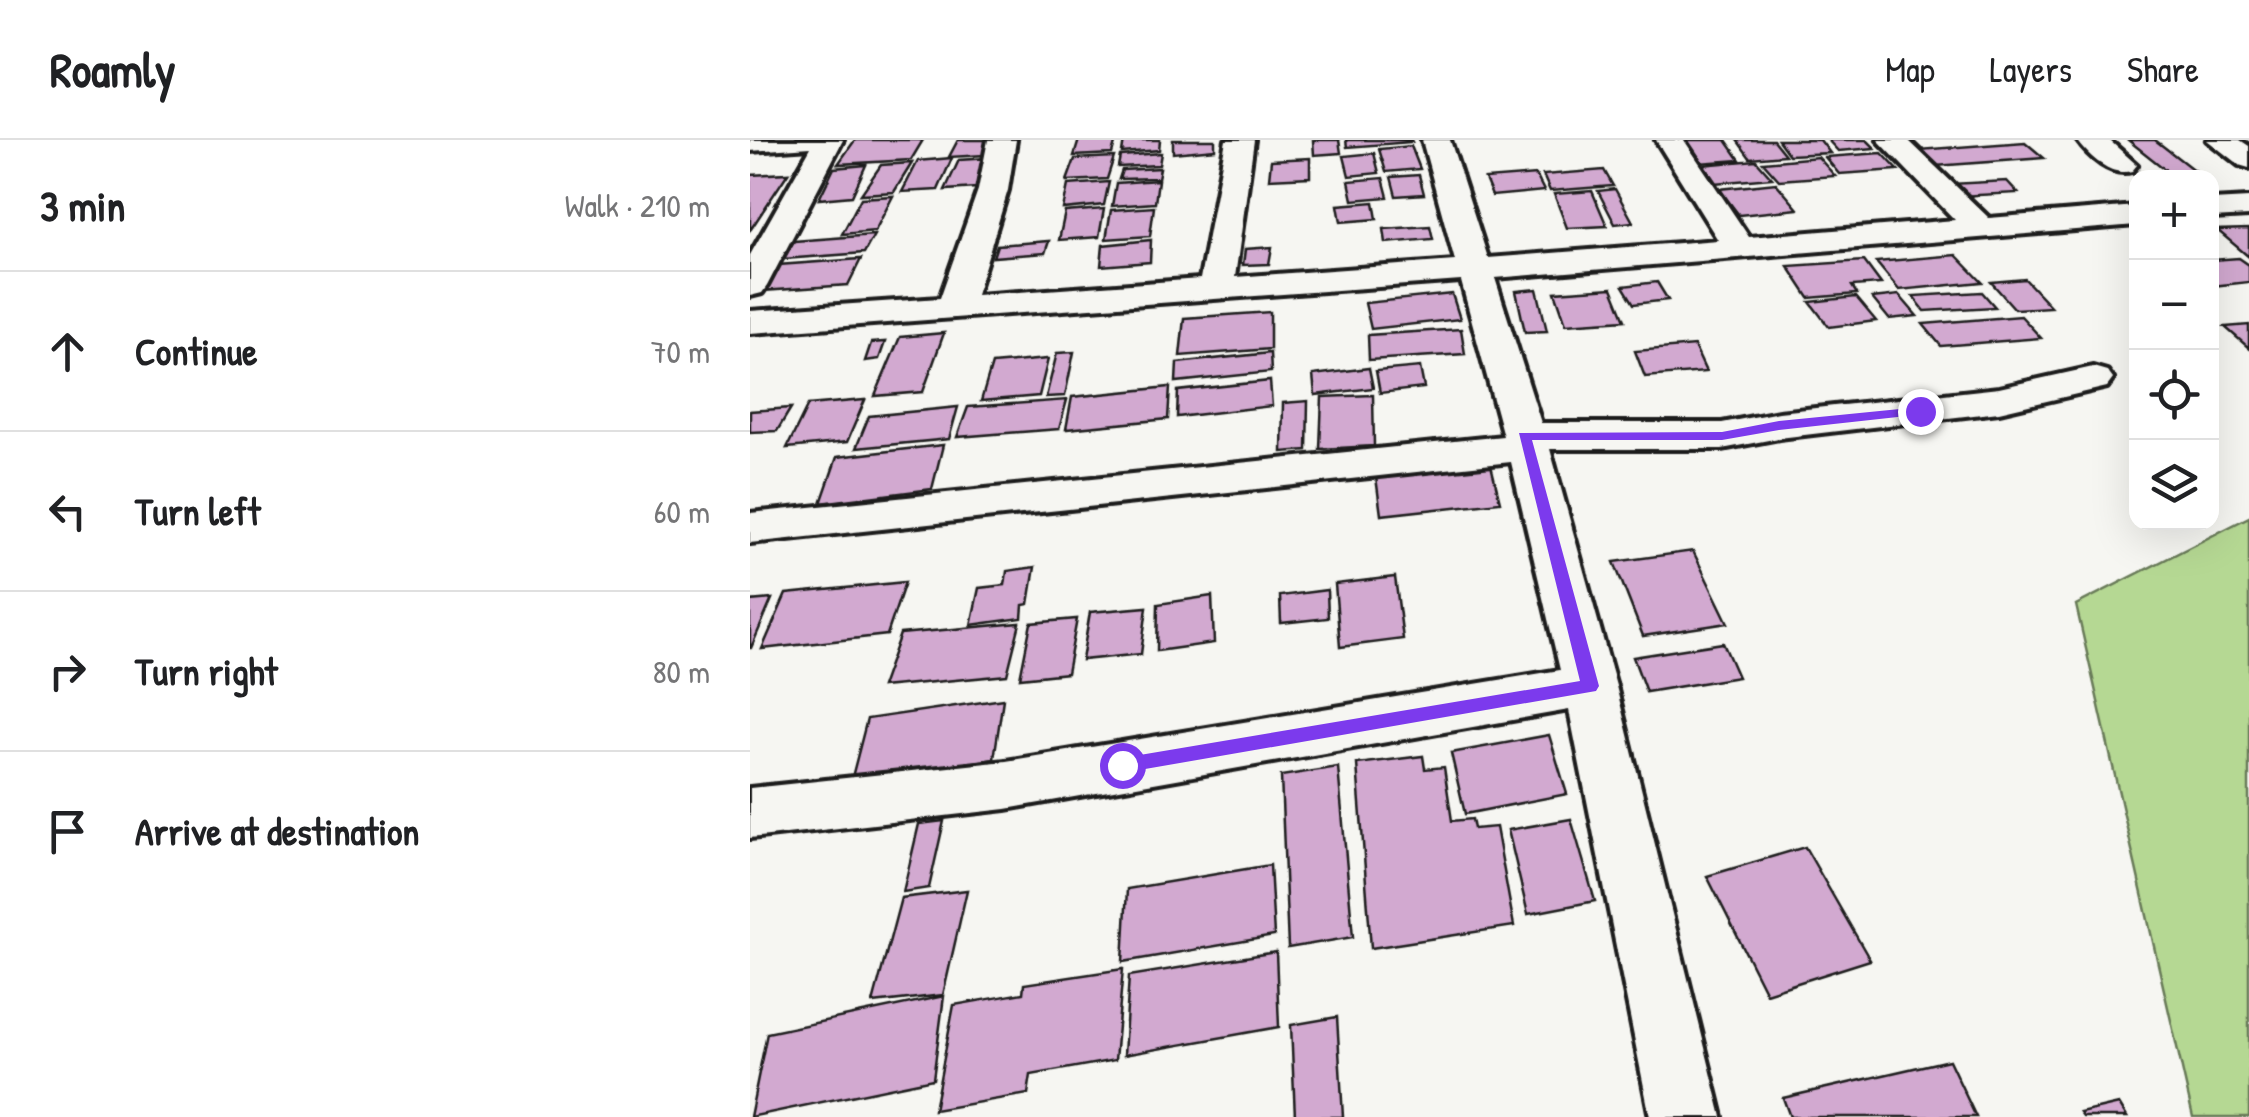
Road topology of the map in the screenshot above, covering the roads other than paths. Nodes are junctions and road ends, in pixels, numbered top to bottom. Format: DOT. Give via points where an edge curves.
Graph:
graph roads {
  1 [pos="804,140"];
  2 [pos="829,140"];
  3 [pos="1002,140"];
  4 [pos="1240,140"];
  5 [pos="1436,140"];
  6 [pos="1670,140"];
  7 [pos="1892,140"];
  8 [pos="2091,140"];
  9 [pos="2221,140"];
  10 [pos="750,142"];
  11 [pos="2249,159"];
  12 [pos="2122,165"];
  13 [pos="2249,206"];
  14 [pos="2219,208"];
  15 [pos="2129,215"];
  16 [pos="1979,226"];
  17 [pos="1739,247"];
  18 [pos="1473,270"];
  19 [pos="750,286"];
  20 [pos="1216,286"];
  21 [pos="955,306"];
  22 [pos="750,322"];
  23 [pos="2093,379"];
  24 [pos="1526,442"];
  25 [pos="750,528"];
  26 [pos="1590,686"];
  27 [pos="750,813"];
  28 [pos="1686,1117"];
  1 -- 10 [label="street"];
  2 -- 19 [label="street"];
  3 -- 21 [label="street" via="994,190"];
  4 -- 20 [label="street"];
  5 -- 18 [label="street"];
  6 -- 17 [label="street"];
  7 -- 16 [label="street"];
  8 -- 12 [label="street"];
  9 -- 11 [label="street"];
  13 -- 14 [label="street"];
  15 -- 16 [label="street"];
  16 -- 17 [label="street"];
  17 -- 18 [label="street"];
  18 -- 20 [label="street"];
  18 -- 24 [label="street"];
  20 -- 21 [label="street"];
  21 -- 22 [label="street"];
  23 -- 24 [label="street" via="1998,400 1722,436"];
  24 -- 25 [label="street"];
  24 -- 26 [label="street"];
  26 -- 27 [label="street" via="1006,785"];
  26 -- 28 [label="street"];
}
